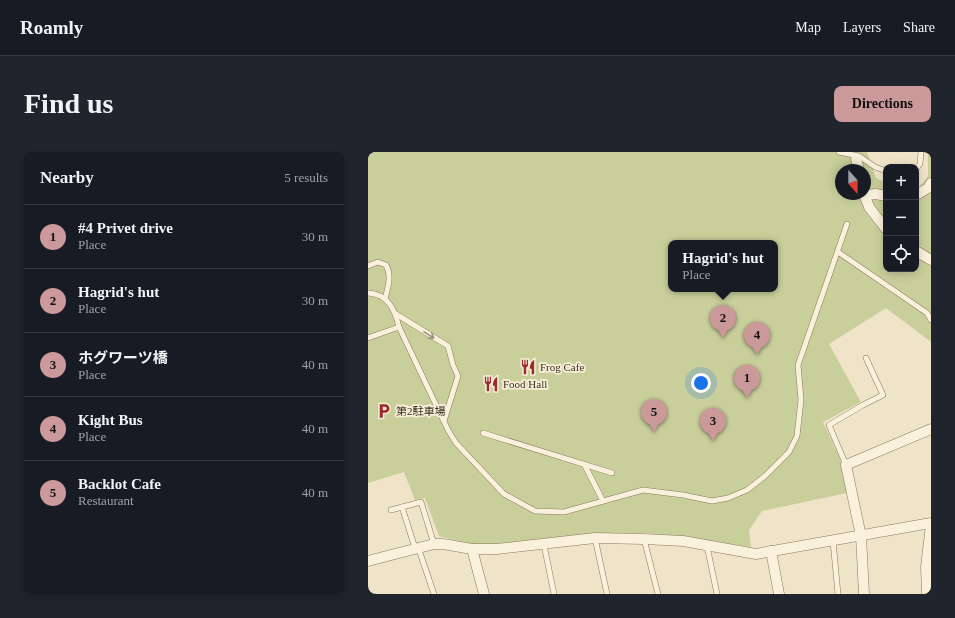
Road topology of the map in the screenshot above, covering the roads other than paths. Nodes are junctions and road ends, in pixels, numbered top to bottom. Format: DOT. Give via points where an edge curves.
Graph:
graph roads {
  1 [pos="839,152"];
  2 [pos="921,155"];
  3 [pos="856,159"];
  4 [pos="857,164"];
  5 [pos="919,165"];
  6 [pos="883,170"];
  7 [pos="931,183"];
  8 [pos="919,193"];
  9 [pos="871,194"];
  10 [pos="883,195"];
  11 [pos="867,200"];
  12 [pos="847,224"];
  13 [pos="883,225"];
  14 [pos="838,252"];
  15 [pos="919,253"];
  16 [pos="931,260"];
  17 [pos="368,266"];
  18 [pos="368,294"];
  19 [pos="385,299"];
  20 [pos="396,314"];
  21 [pos="931,320"];
  22 [pos="399,327"];
  23 [pos="368,338"];
  24 [pos="866,358"];
  25 [pos="444,421"];
  26 [pos="931,429"];
  27 [pos="483,433"];
  28 [pos="584,464"];
  29 [pos="846,465"];
  30 [pos="612,473"];
  31 [pos="603,501"];
  32 [pos="402,507"];
  33 [pos="391,510"];
  34 [pos="931,524"];
  35 [pos="861,536"];
  36 [pos="595,538"];
  37 [pos="644,539"];
  38 [pos="833,540"];
  39 [pos="434,544"];
  40 [pos="544,545"];
  41 [pos="707,546"];
  42 [pos="416,548"];
  43 [pos="472,549"];
  44 [pos="771,552"];
  45 [pos="368,561"];
  46 [pos="434,594"];
  47 [pos="484,594"];
  48 [pos="554,594"];
  49 [pos="607,594"];
  50 [pos="658,594"];
  51 [pos="717,594"];
  52 [pos="779,594"];
  53 [pos="838,594"];
  54 [pos="864,594"];
  55 [pos="924,594"];
  1 -- 6 [label="lane" via="859,156"];
  2 -- 5 [label="lane"];
  3 -- 4 [label="street"];
  7 -- 8 [label="street"];
  9 -- 10 [label="street"];
  11 -- 13 [label="street"];
  12 -- 14 [label="lane"];
  14 -- 21 [label="lane" via="927,313"];
  14 -- 31 [label="lane" via="798,365 801,400 797,436 788,452 747,490 728,498 712,501 642,490"];
  15 -- 16 [label="street"];
  17 -- 19 [label="lane" via="378,262 386,264 390,277"];
  18 -- 19 [label="lane"];
  19 -- 20 [label="lane" via="392,305"];
  20 -- 22 [label="lane"];
  20 -- 25 [label="lane, one-way" via="448,346 458,376"];
  22 -- 23 [label="lane"];
  22 -- 25 [label="lane"];
  24 -- 29 [label="lane" via="883,395 829,425"];
  25 -- 31 [label="lane" via="456,443 504,494 535,512 564,512"];
  26 -- 29 [label="street"];
  27 -- 28 [label="lane"];
  28 -- 30 [label="lane"];
  28 -- 31 [label="lane"];
  29 -- 35 [label="street"];
  32 -- 33 [label="lane"];
  32 -- 39 [label="lane" via="421,502"];
  32 -- 42 [label="lane"];
  34 -- 35 [label="street"];
  34 -- 55 [label="street"];
  35 -- 38 [label="street"];
  35 -- 54 [label="street"];
  36 -- 37 [label="street"];
  36 -- 40 [label="street"];
  36 -- 49 [label="lane"];
  37 -- 41 [label="street"];
  37 -- 50 [label="lane"];
  38 -- 44 [label="street"];
  38 -- 53 [label="lane"];
  39 -- 42 [label="street"];
  39 -- 43 [label="street"];
  40 -- 43 [label="street"];
  40 -- 48 [label="lane"];
  41 -- 44 [label="street" via="756,554"];
  41 -- 51 [label="lane"];
  42 -- 45 [label="street"];
  42 -- 46 [label="lane"];
  43 -- 47 [label="street"];
  44 -- 52 [label="street"];
}
